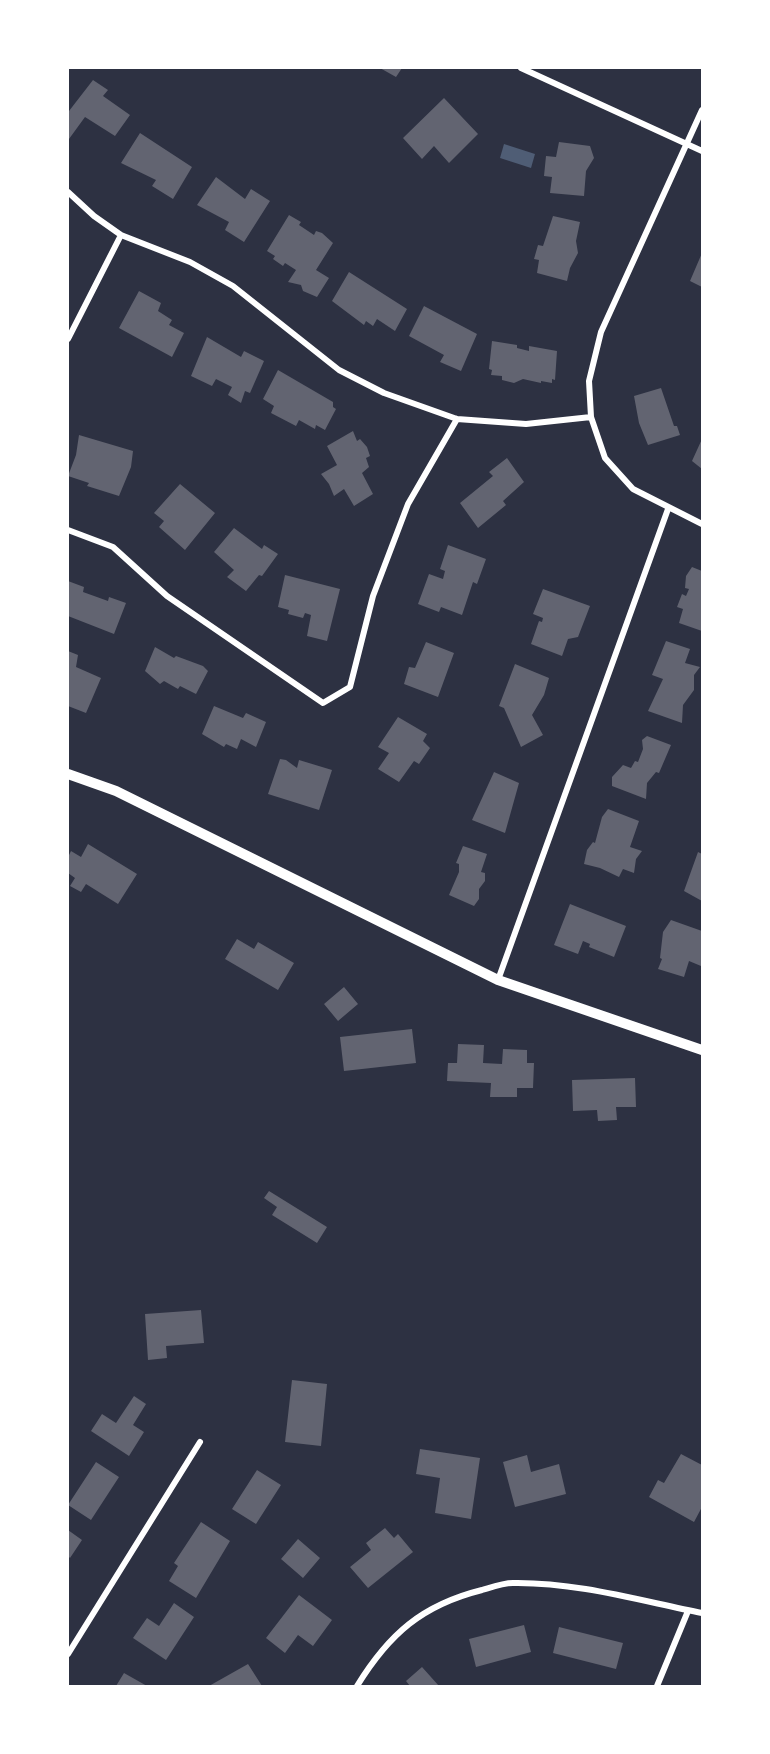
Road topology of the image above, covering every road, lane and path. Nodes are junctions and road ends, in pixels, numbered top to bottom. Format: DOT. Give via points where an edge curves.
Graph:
graph roads {
  1 [pos="521,68"];
  2 [pos="702,110"];
  3 [pos="687,144"];
  4 [pos="702,151"];
  5 [pos="68,192"];
  6 [pos="121,235"];
  7 [pos="68,339"];
  8 [pos="591,417"];
  9 [pos="458,419"];
  10 [pos="668,509"];
  11 [pos="702,524"];
  12 [pos="68,530"];
  13 [pos="68,774"];
  14 [pos="498,980"];
  15 [pos="702,1050"];
  16 [pos="200,1442"];
  17 [pos="688,1611"];
  18 [pos="702,1613"];
  19 [pos="68,1654"];
  20 [pos="357,1686"];
  21 [pos="657,1686"];
  1 -- 3 [label="street"];
  2 -- 3 [label="street"];
  3 -- 4 [label="street"];
  3 -- 8 [label="street" via="601,332 589,381"];
  5 -- 6 [label="street"];
  6 -- 7 [label="street"];
  6 -- 9 [label="street" via="190,262 233,286 339,370 384,393"];
  8 -- 9 [label="street" via="526,424"];
  8 -- 10 [label="street" via="605,458 633,489"];
  9 -- 12 [label="street" via="408,504 373,596 350,687 323,703 167,596 113,547"];
  10 -- 11 [label="street"];
  10 -- 14 [label="street"];
  13 -- 14 [label="street" via="116,791"];
  14 -- 15 [label="street"];
  16 -- 19 [label="street"];
  17 -- 18 [label="street"];
  17 -- 20 [label="street" via="573,1587 512,1582 462,1595 416,1616 376,1655"];
  17 -- 21 [label="street"];
}
